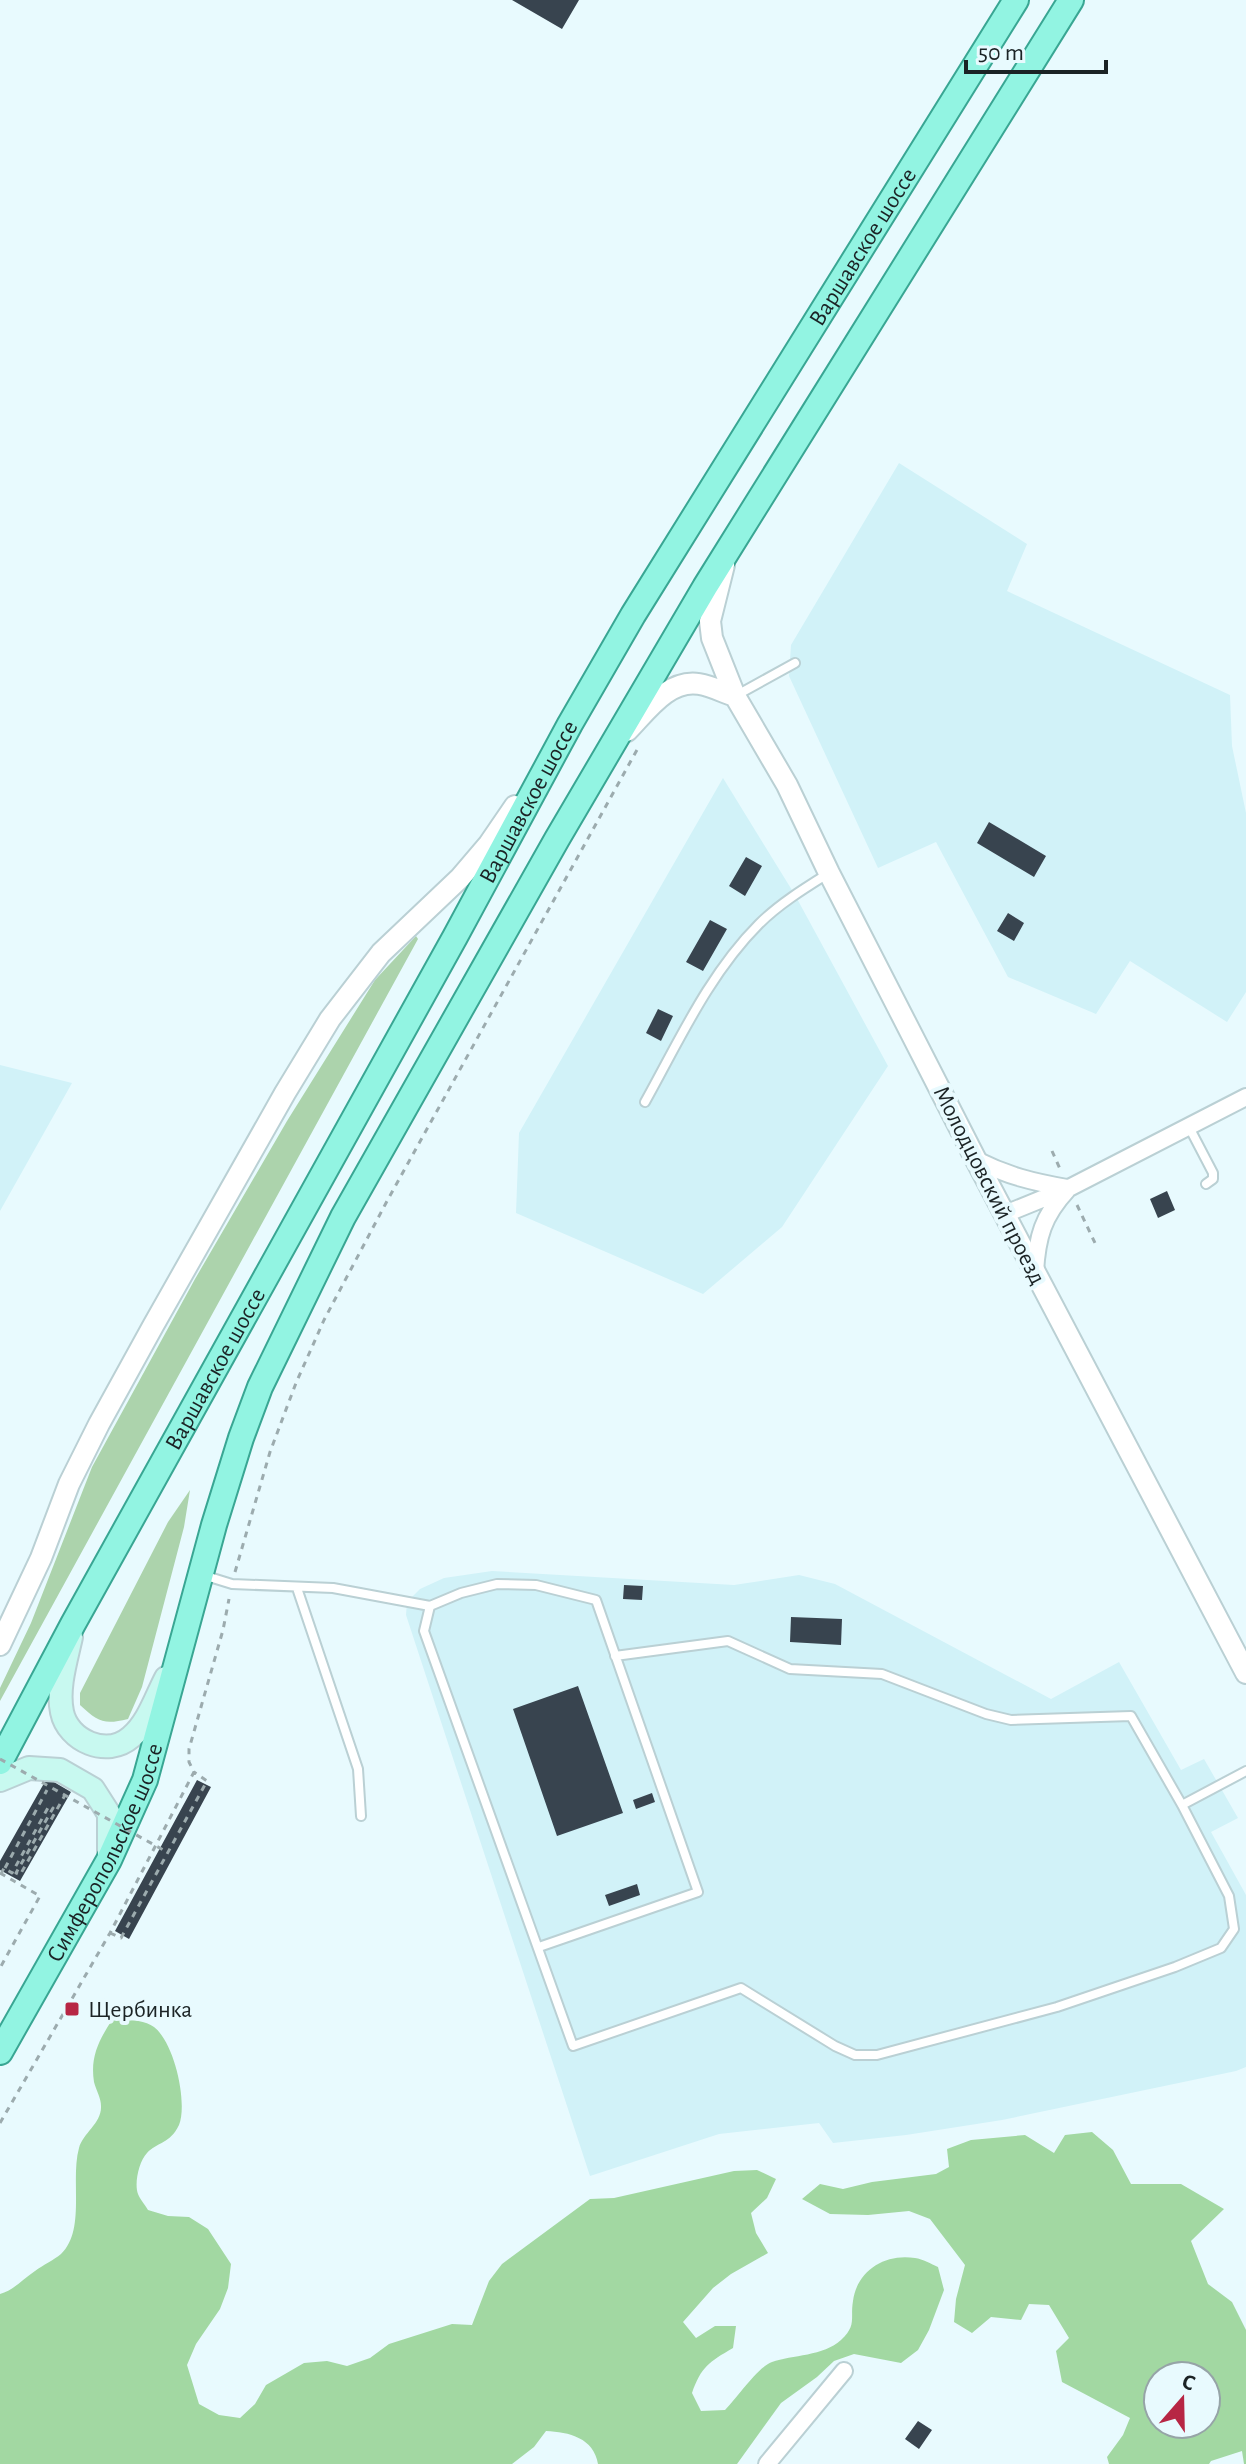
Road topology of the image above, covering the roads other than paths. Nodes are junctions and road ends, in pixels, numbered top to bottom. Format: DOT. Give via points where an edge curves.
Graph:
graph roads {
  1 [pos="1016,0"];
  2 [pos="1071,0"];
  3 [pos="727,553"];
  4 [pos="795,663"];
  5 [pos="735,696"];
  6 [pos="556,748"];
  7 [pos="609,750"];
  8 [pos="829,873"];
  9 [pos="1246,1097"];
  10 [pos="645,1102"];
  11 [pos="1189,1126"];
  12 [pos="976,1160"];
  13 [pos="1206,1184"];
  14 [pos="1069,1188"];
  15 [pos="1005,1214"];
  16 [pos="1035,1272"];
  17 [pos="201,1574"];
  18 [pos="297,1588"];
  19 [pos="430,1606"];
  20 [pos="73,1624"];
  21 [pos="183,1644"];
  22 [pos="0,1645"];
  23 [pos="615,1656"];
  24 [pos="1246,1673"];
  25 [pos="0,1760"];
  26 [pos="1246,1771"];
  27 [pos="0,1780"];
  28 [pos="1182,1805"];
  29 [pos="361,1816"];
  30 [pos="109,1860"];
  31 [pos="539,1947"];
  32 [pos="0,2052"];
  33 [pos="844,2371"];
  34 [pos="767,2464"];
  1 -- 6 [label="main road, Варшавское шоссе" via="633,615"];
  2 -- 3 [label="main road, Варшавское шоссе"];
  3 -- 5 [label="street, Молодцовский проезд" via="710,621"];
  3 -- 7 [label="main road, Варшавское шоссе"];
  4 -- 5 [label="lane"];
  5 -- 7 [label="street" via="699,684 675,688"];
  5 -- 8 [label="street, Молодцовский проезд" via="787,785"];
  6 -- 20 [label="main road, Варшавское шоссе"];
  6 -- 22 [label="street" via="489,844 381,953 330,1019 99,1424"];
  7 -- 17 [label="main road, Варшавское шоссе" via="343,1217 303,1297 241,1438"];
  8 -- 10 [label="lane" via="760,922 734,952 712,981"];
  8 -- 12 [label="street, Молодцовский проезд"];
  9 -- 11 [label="street"];
  11 -- 13 [label="lane" via="1213,1173"];
  11 -- 14 [label="street"];
  12 -- 14 [label="street" via="1003,1174"];
  12 -- 15 [label="street, Молодцовский проезд"];
  14 -- 15 [label="street"];
  14 -- 16 [label="street" via="1041,1229"];
  15 -- 16 [label="street, Молодцовский проезд"];
  16 -- 24 [label="street, Молодцовский проезд"];
  17 -- 18 [label="lane" via="232,1584"];
  17 -- 21 [label="main road, Симферопольское шоссе"];
  18 -- 19 [label="lane" via="333,1588"];
  18 -- 29 [label="lane" via="358,1769"];
  19 -- 23 [label="lane" via="497,1584 536,1585 596,1600"];
  19 -- 31 [label="lane" via="424,1631"];
  20 -- 21 [label="main road" via="61,1709 76,1736 99,1746 129,1739 142,1726"];
  20 -- 25 [label="main road"];
  21 -- 30 [label="main road, Симферопольское шоссе" via="145,1780"];
  23 -- 28 [label="lane" via="728,1641 790,1669 882,1674 1011,1720 1131,1716"];
  23 -- 31 [label="lane" via="698,1892"];
  26 -- 28 [label="lane"];
  27 -- 30 [label="main road" via="29,1768 60,1770 93,1789 109,1814"];
  28 -- 31 [label="lane" via="1229,1896 1234,1929 1221,1948 1057,2007 877,2055 855,2055 835,2046 741,1988 573,2046"];
  30 -- 32 [label="main road, Симферопольское шоссе"];
  33 -- 34 [label="street"];
}
